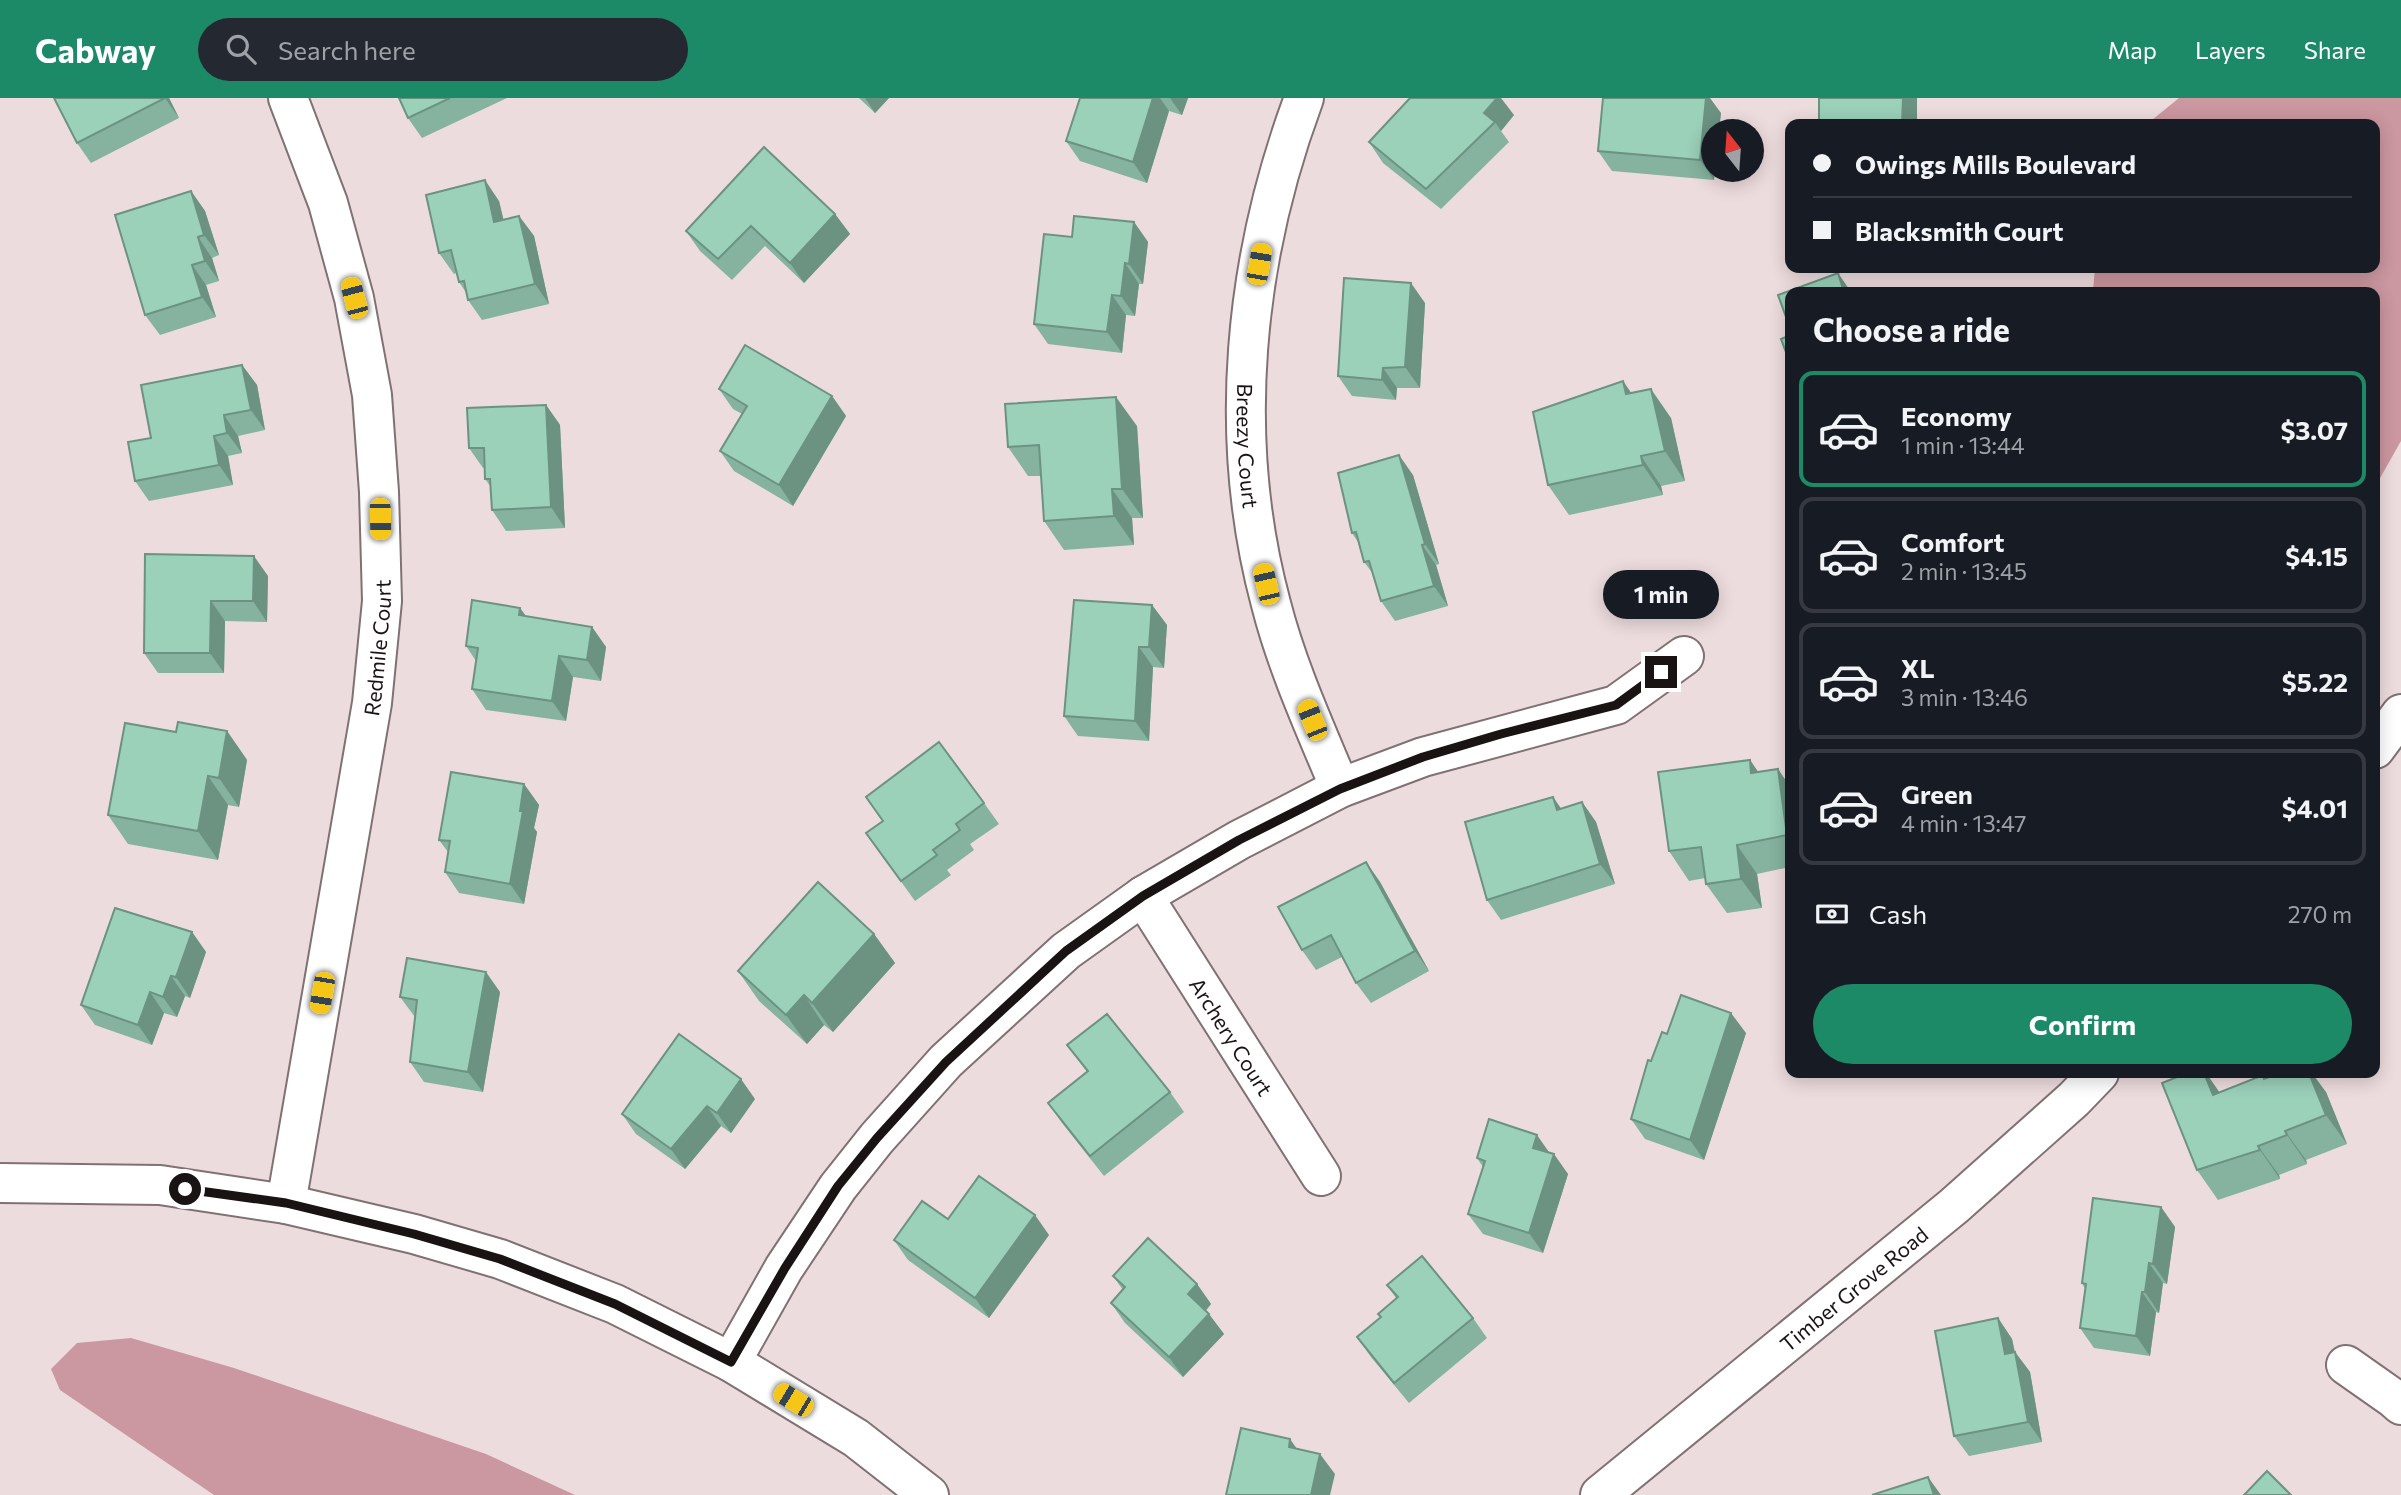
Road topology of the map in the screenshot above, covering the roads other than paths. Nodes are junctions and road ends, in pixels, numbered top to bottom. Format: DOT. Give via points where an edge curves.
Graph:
graph roads {
  1 [pos="288,98"];
  2 [pos="1304,98"];
  3 [pos="1684,656"];
  4 [pos="2401,714"];
  5 [pos="2380,742"];
  6 [pos="1340,789"];
  7 [pos="1143,896"];
  8 [pos="2094,1078"];
  9 [pos="1321,1176"];
  10 [pos="0,1183"];
  11 [pos="286,1203"];
  12 [pos="731,1362"];
  13 [pos="2346,1366"];
  14 [pos="2401,1405"];
  15 [pos="929,1495"];
  16 [pos="1600,1495"];
  1 -- 11 [label="street, Redmile Court" via="328,203 354,298 370,383 382,601 372,703"];
  2 -- 6 [label="street, Breezy Court" via="1267,220 1252,307 1245,386 1248,469 1256,542 1271,606"];
  3 -- 6 [label="street" via="1616,705 1423,757"];
  4 -- 5 [label="street"];
  6 -- 7 [label="street"];
  7 -- 9 [label="street, Archery Court"];
  7 -- 12 [label="street" via="1066,951 1006,1004 877,1138 838,1186"];
  8 -- 16 [label="street, Timber Grove Road" via="1954,1206"];
  10 -- 11 [label="street" via="160,1185"];
  11 -- 12 [label="street" via="500,1259 615,1304"];
  12 -- 15 [label="street" via="856,1438"];
  13 -- 14 [label="street"];
}
